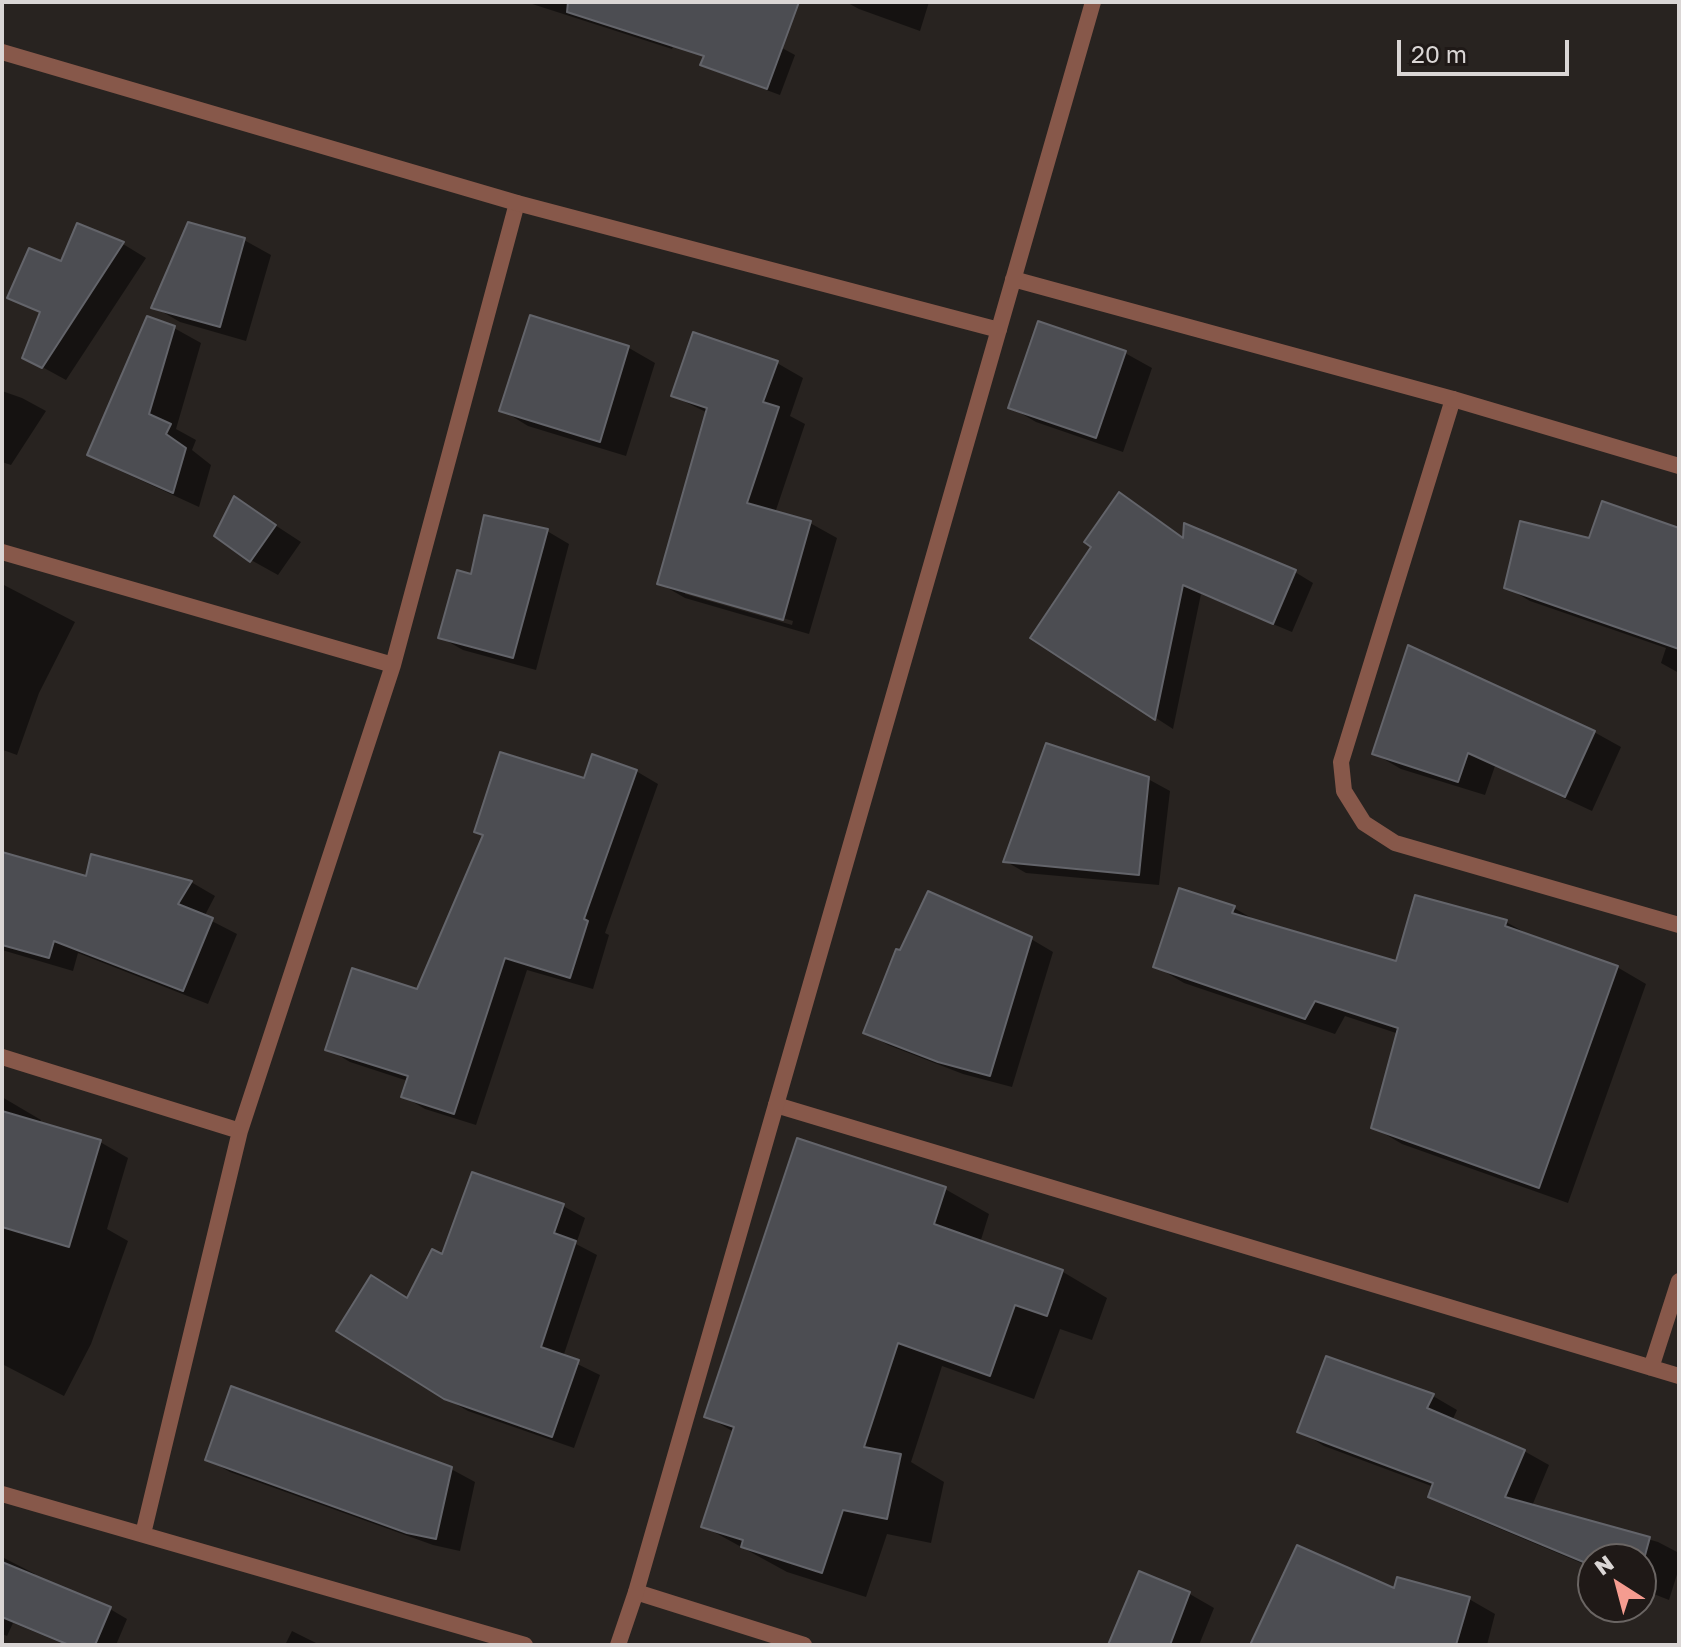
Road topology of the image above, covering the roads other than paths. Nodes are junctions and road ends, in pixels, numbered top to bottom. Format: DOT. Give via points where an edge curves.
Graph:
graph roads {
  1 [pos="1093,2"];
  2 [pos="2,52"];
  3 [pos="517,203"];
  4 [pos="1013,279"];
  5 [pos="999,330"];
  6 [pos="1453,399"];
  7 [pos="1679,466"];
  8 [pos="2,552"];
  9 [pos="393,665"];
  10 [pos="1679,925"];
  11 [pos="2,1057"];
  12 [pos="776,1105"];
  13 [pos="240,1131"];
  14 [pos="1679,1281"];
  15 [pos="1651,1368"];
  16 [pos="1679,1376"];
  17 [pos="2,1494"];
  18 [pos="143,1534"];
  19 [pos="636,1592"];
  20 [pos="525,1645"];
  21 [pos="618,1645"];
  22 [pos="804,1645"];
  1 -- 4 [label="street"];
  2 -- 3 [label="street"];
  3 -- 5 [label="street"];
  3 -- 9 [label="street"];
  4 -- 5 [label="street"];
  4 -- 6 [label="street"];
  5 -- 12 [label="street"];
  6 -- 7 [label="street"];
  6 -- 10 [label="street" via="1341,762 1344,791 1364,823 1395,843"];
  8 -- 9 [label="street"];
  9 -- 13 [label="street"];
  11 -- 13 [label="street"];
  12 -- 15 [label="street"];
  12 -- 19 [label="street"];
  13 -- 18 [label="street"];
  14 -- 15 [label="street"];
  15 -- 16 [label="street"];
  17 -- 18 [label="street"];
  18 -- 20 [label="street"];
  19 -- 21 [label="street"];
  19 -- 22 [label="street"];
}
